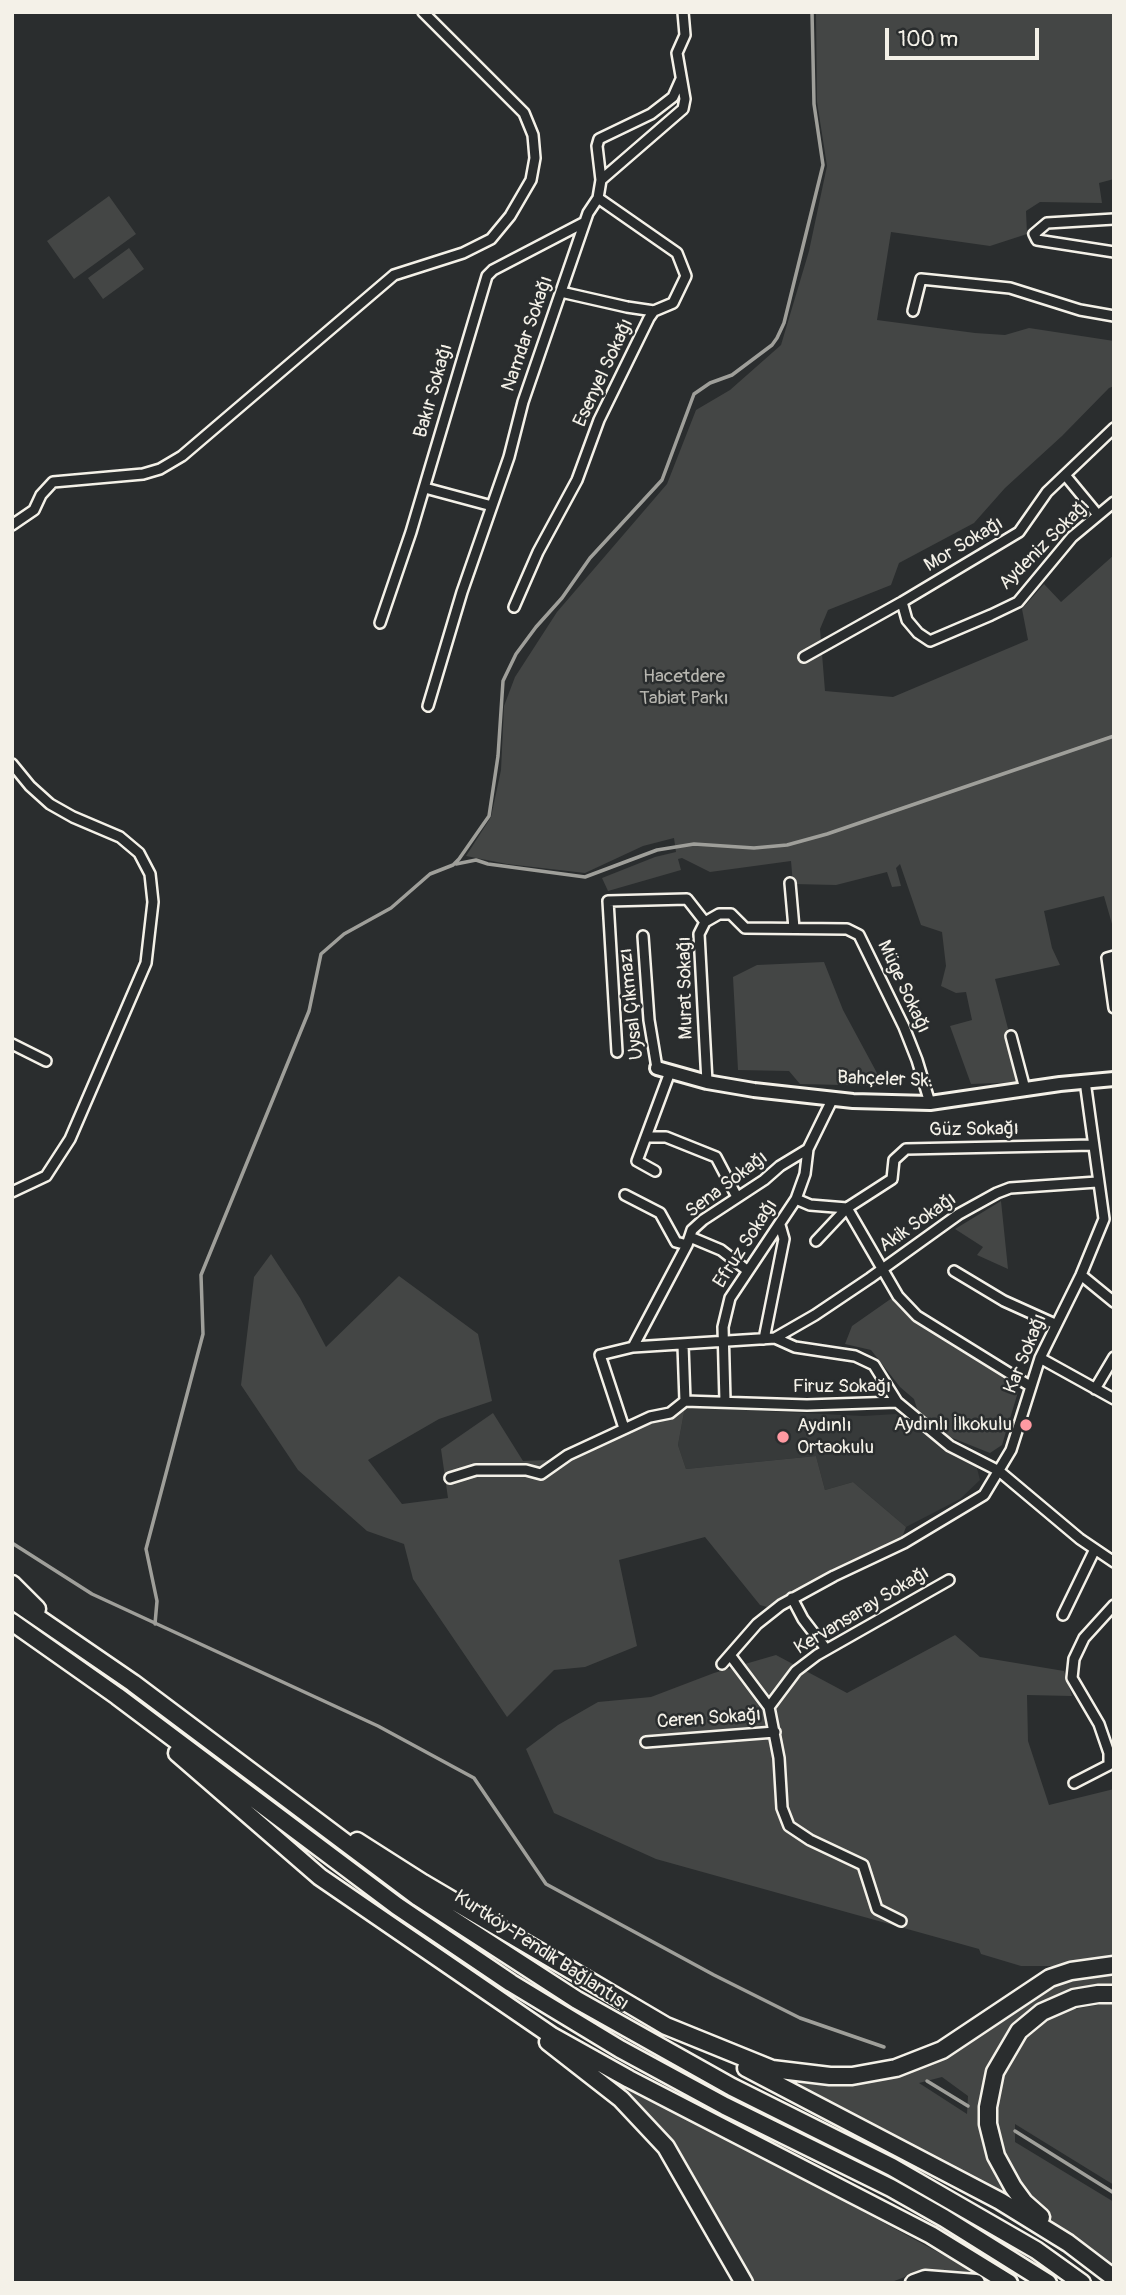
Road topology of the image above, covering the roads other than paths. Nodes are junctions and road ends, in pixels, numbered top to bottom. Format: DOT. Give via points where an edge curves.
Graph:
graph roads {
  1 [pos="423,12"];
  2 [pos="683,12"];
  3 [pos="681,79"];
  4 [pos="601,180"];
  5 [pos="598,198"];
  6 [pos="1114,219"];
  7 [pos="585,222"];
  8 [pos="1114,251"];
  9 [pos="561,292"];
  10 [pos="654,311"];
  11 [pos="913,311"];
  12 [pos="1114,316"];
  13 [pos="1114,428"];
  14 [pos="1065,475"];
  15 [pos="425,488"];
  16 [pos="1114,502"];
  17 [pos="492,506"];
  18 [pos="1098,515"];
  19 [pos="12,525"];
  20 [pos="902,602"];
  21 [pos="514,607"];
  22 [pos="380,623"];
  23 [pos="804,657"];
  24 [pos="428,706"];
  25 [pos="12,764"];
  26 [pos="790,883"];
  27 [pos="732,914"];
  28 [pos="705,922"];
  29 [pos="794,928"];
  30 [pos="643,936"];
  31 [pos="1111,957"];
  32 [pos="1114,1008"];
  33 [pos="1011,1036"];
  34 [pos="12,1044"];
  35 [pos="617,1052"];
  36 [pos="46,1060"];
  37 [pos="657,1068"];
  38 [pos="670,1072"];
  39 [pos="1114,1079"];
  40 [pos="1085,1081"];
  41 [pos="707,1082"];
  42 [pos="1025,1089"];
  43 [pos="833,1098"];
  44 [pos="930,1103"];
  45 [pos="646,1138"];
  46 [pos="1093,1145"];
  47 [pos="808,1149"];
  48 [pos="655,1171"];
  49 [pos="1097,1182"];
  50 [pos="12,1192"];
  51 [pos="625,1195"];
  52 [pos="737,1197"];
  53 [pos="796,1199"];
  54 [pos="847,1208"];
  55 [pos="780,1225"];
  56 [pos="689,1241"];
  57 [pos="816,1241"];
  58 [pos="882,1270"];
  59 [pos="748,1271"];
  60 [pos="954,1271"];
  61 [pos="1081,1275"];
  62 [pos="1114,1302"];
  63 [pos="1055,1324"];
  64 [pos="769,1338"];
  65 [pos="723,1343"];
  66 [pos="682,1345"];
  67 [pos="633,1347"];
  68 [pos="1114,1356"];
  69 [pos="1040,1358"];
  70 [pos="1030,1386"];
  71 [pos="1095,1389"];
  72 [pos="1114,1399"];
  73 [pos="685,1401"];
  74 [pos="725,1401"];
  75 [pos="897,1402"];
  76 [pos="624,1428"];
  77 [pos="999,1471"];
  78 [pos="450,1478"];
  79 [pos="1095,1549"];
  80 [pos="1114,1562"];
  81 [pos="949,1580"];
  82 [pos="12,1584"];
  83 [pos="792,1598"];
  84 [pos="12,1600"];
  85 [pos="1114,1605"];
  86 [pos="1063,1615"];
  87 [pos="12,1622"];
  88 [pos="52,1627"];
  89 [pos="826,1649"];
  90 [pos="730,1655"];
  91 [pos="722,1664"];
  92 [pos="117,1696"];
  93 [pos="769,1707"];
  94 [pos="775,1732"];
  95 [pos="646,1742"];
  96 [pos="1074,1783"];
  97 [pos="305,1812"];
  98 [pos="901,1921"];
  99 [pos="1114,1965"];
  100 [pos="475,1984"];
  101 [pos="1114,1994"];
  102 [pos="666,2026"];
  103 [pos="1068,2243"];
  104 [pos="1114,2278"];
  105 [pos="744,2283"];
  106 [pos="914,2283"];
  107 [pos="976,2283"];
  108 [pos="1009,2283"];
  109 [pos="1048,2283"];
  110 [pos="1082,2283"];
  1 -- 19 [label="street" via="524,113 533,135 535,158 531,180 510,216 491,239 394,275 182,456 143,474 54,482 34,510"];
  2 -- 3 [label="street" via="685,35 677,53"];
  3 -- 4 [label="street" via="683,109"];
  3 -- 4 [label="street, Namdar Sokağı" via="673,97 651,114 599,139"];
  4 -- 5 [label="street, Namdar Sokağı"];
  5 -- 7 [label="street, Namdar Sokağı"];
  5 -- 10 [label="street, Esenyel Sokağı" via="677,253 687,276 673,303"];
  6 -- 8 [label="street" via="1047,223 1034,234 1037,240"];
  7 -- 9 [label="street, Namdar Sokağı"];
  7 -- 15 [label="street, Bakır Sokağı" via="487,276"];
  9 -- 10 [label="street"];
  9 -- 17 [label="street, Namdar Sokağı"];
  10 -- 21 [label="street, Esenyel Sokağı"];
  11 -- 12 [label="street" via="921,279 1010,288"];
  13 -- 14 [label="street, Mor Sokağı"];
  14 -- 18 [label="street"];
  14 -- 20 [label="street, Mor Sokağı" via="1019,532"];
  15 -- 17 [label="street"];
  15 -- 22 [label="street, Bakır Sokağı"];
  16 -- 18 [label="street, Aydeniz Sokağı"];
  17 -- 24 [label="street, Namdar Sokağı"];
  18 -- 20 [label="street, Aydeniz Sokağı" via="1072,537 1018,602 991,615 930,640 907,620"];
  20 -- 23 [label="street, Mor Sokağı"];
  25 -- 50 [label="street" via="50,804 120,837 139,853 150,874 153,902 146,962 70,1139 46,1177"];
  26 -- 29 [label="street"];
  27 -- 28 [label="street, Murat Sokağı" via="719,914"];
  27 -- 29 [label="street, Müge Sokağı" via="745,928"];
  28 -- 35 [label="street" via="687,899 608,901"];
  28 -- 41 [label="street, Murat Sokağı" via="699,934"];
  29 -- 44 [label="street, Müge Sokağı" via="847,929 859,936 904,1027"];
  30 -- 37 [label="street, Uysal Çıkmazı"];
  31 -- 32 [label="street"];
  33 -- 42 [label="street"];
  34 -- 36 [label="street"];
  37 -- 38 [label="street, Bahçeler Sk."];
  38 -- 41 [label="street, Bahçeler Sk."];
  38 -- 45 [label="street"];
  39 -- 40 [label="street, Bahçeler Sk."];
  40 -- 42 [label="street, Bahçeler Sk."];
  40 -- 46 [label="street, Kar Sokağı"];
  41 -- 43 [label="street, Bahçeler Sk."];
  42 -- 44 [label="street, Bahçeler Sk."];
  43 -- 44 [label="street, Bahçeler Sk."];
  43 -- 47 [label="street"];
  45 -- 48 [label="street" via="637,1161"];
  45 -- 52 [label="street" via="666,1136 716,1157"];
  46 -- 49 [label="street, Kar Sokağı"];
  46 -- 54 [label="street, Güz Sokağı" via="906,1149 894,1160 892,1179"];
  47 -- 52 [label="street, Sena Sokağı"];
  47 -- 53 [label="street, Efruz Sokağı"];
  49 -- 58 [label="street, Akik Sokağı" via="1010,1188 997,1193 959,1214"];
  49 -- 61 [label="street, Kar Sokağı" via="1104,1219"];
  51 -- 56 [label="street" via="660,1213 676,1242"];
  52 -- 56 [label="street, Sena Sokağı" via="692,1230"];
  53 -- 54 [label="street"];
  53 -- 55 [label="street, Efruz Sokağı"];
  54 -- 57 [label="street, Güz Sokağı"];
  54 -- 58 [label="street"];
  55 -- 59 [label="street, Efruz Sokağı"];
  55 -- 64 [label="street" via="784,1239"];
  56 -- 59 [label="street" via="721,1250"];
  56 -- 67 [label="street, Sena Sokağı"];
  58 -- 64 [label="street, Akik Sokağı" via="815,1315"];
  58 -- 70 [label="street" via="917,1316"];
  59 -- 65 [label="street, Efruz Sokağı" via="730,1298"];
  60 -- 63 [label="street"];
  61 -- 62 [label="street"];
  61 -- 63 [label="street, Kar Sokağı"];
  63 -- 69 [label="street, Kar Sokağı"];
  64 -- 65 [label="street"];
  64 -- 75 [label="street" via="855,1356 874,1365"];
  65 -- 66 [label="street"];
  65 -- 74 [label="street, Efruz Sokağı"];
  66 -- 67 [label="street"];
  66 -- 73 [label="street"];
  67 -- 76 [label="street" via="600,1355"];
  68 -- 71 [label="street"];
  69 -- 70 [label="street, Kar Sokağı"];
  69 -- 71 [label="street"];
  70 -- 77 [label="street, Kar Sokağı" via="1011,1450"];
  71 -- 72 [label="street"];
  73 -- 74 [label="street, Firuz Sokağı"];
  73 -- 76 [label="street" via="670,1413"];
  74 -- 75 [label="street, Firuz Sokağı" via="807,1405"];
  75 -- 77 [label="street, Firuz Sokağı" via="950,1446"];
  76 -- 78 [label="street" via="568,1455 541,1474 476,1470"];
  77 -- 79 [label="street, Firuz Sokağı"];
  77 -- 83 [label="street, Kar Sokağı" via="984,1495 904,1543"];
  79 -- 80 [label="street, Firuz Sokağı"];
  79 -- 86 [label="street"];
  81 -- 89 [label="street, Kervansaray Sokağı"];
  82 -- 88 [label="highway"];
  83 -- 89 [label="street"];
  83 -- 90 [label="street, Kar Sokağı" via="757,1624"];
  84 -- 88 [label="highway, Kurtköy-Pendik Bağlantısı"];
  85 -- 96 [label="street" via="1084,1638 1074,1659 1072,1678 1100,1724 1109,1765"];
  87 -- 92 [label="highway, Kurtköy-Pendik Bağlantısı"];
  88 -- 97 [label="highway, Kurtköy-Pendik Bağlantısı"];
  89 -- 93 [label="street, Kervansaray Sokağı" via="796,1671"];
  90 -- 91 [label="street, Kar Sokağı"];
  90 -- 93 [label="street"];
  92 -- 100 [label="highway" via="320,1877"];
  92 -- 109 [label="highway, Kurtköy-Pendik Bağlantısı" via="347,1869 511,1983 725,2106 912,2200"];
  93 -- 94 [label="street"];
  94 -- 95 [label="street, Ceren Sokağı"];
  94 -- 98 [label="street" via="782,1808 789,1826 863,1865 877,1909"];
  97 -- 102 [label="highway"];
  97 -- 110 [label="highway, Kurtköy-Pendik Bağlantısı" via="418,1897 577,2000 732,2087 892,2167 1037,2250"];
  99 -- 102 [label="highway" via="1050,1978 942,2050 895,2068 852,2076 772,2069"];
  100 -- 105 [label="highway" via="621,2099 666,2147"];
  100 -- 108 [label="highway" via="552,2036 931,2235"];
  101 -- 103 [label="highway" via="1074,1998 1030,2021 1010,2045 991,2089 988,2124 1004,2173 1024,2202"];
  102 -- 103 [label="highway" via="1000,2201"];
  103 -- 104 [label="highway"];
  106 -- 107 [label="highway" via="925,2279"];
}
